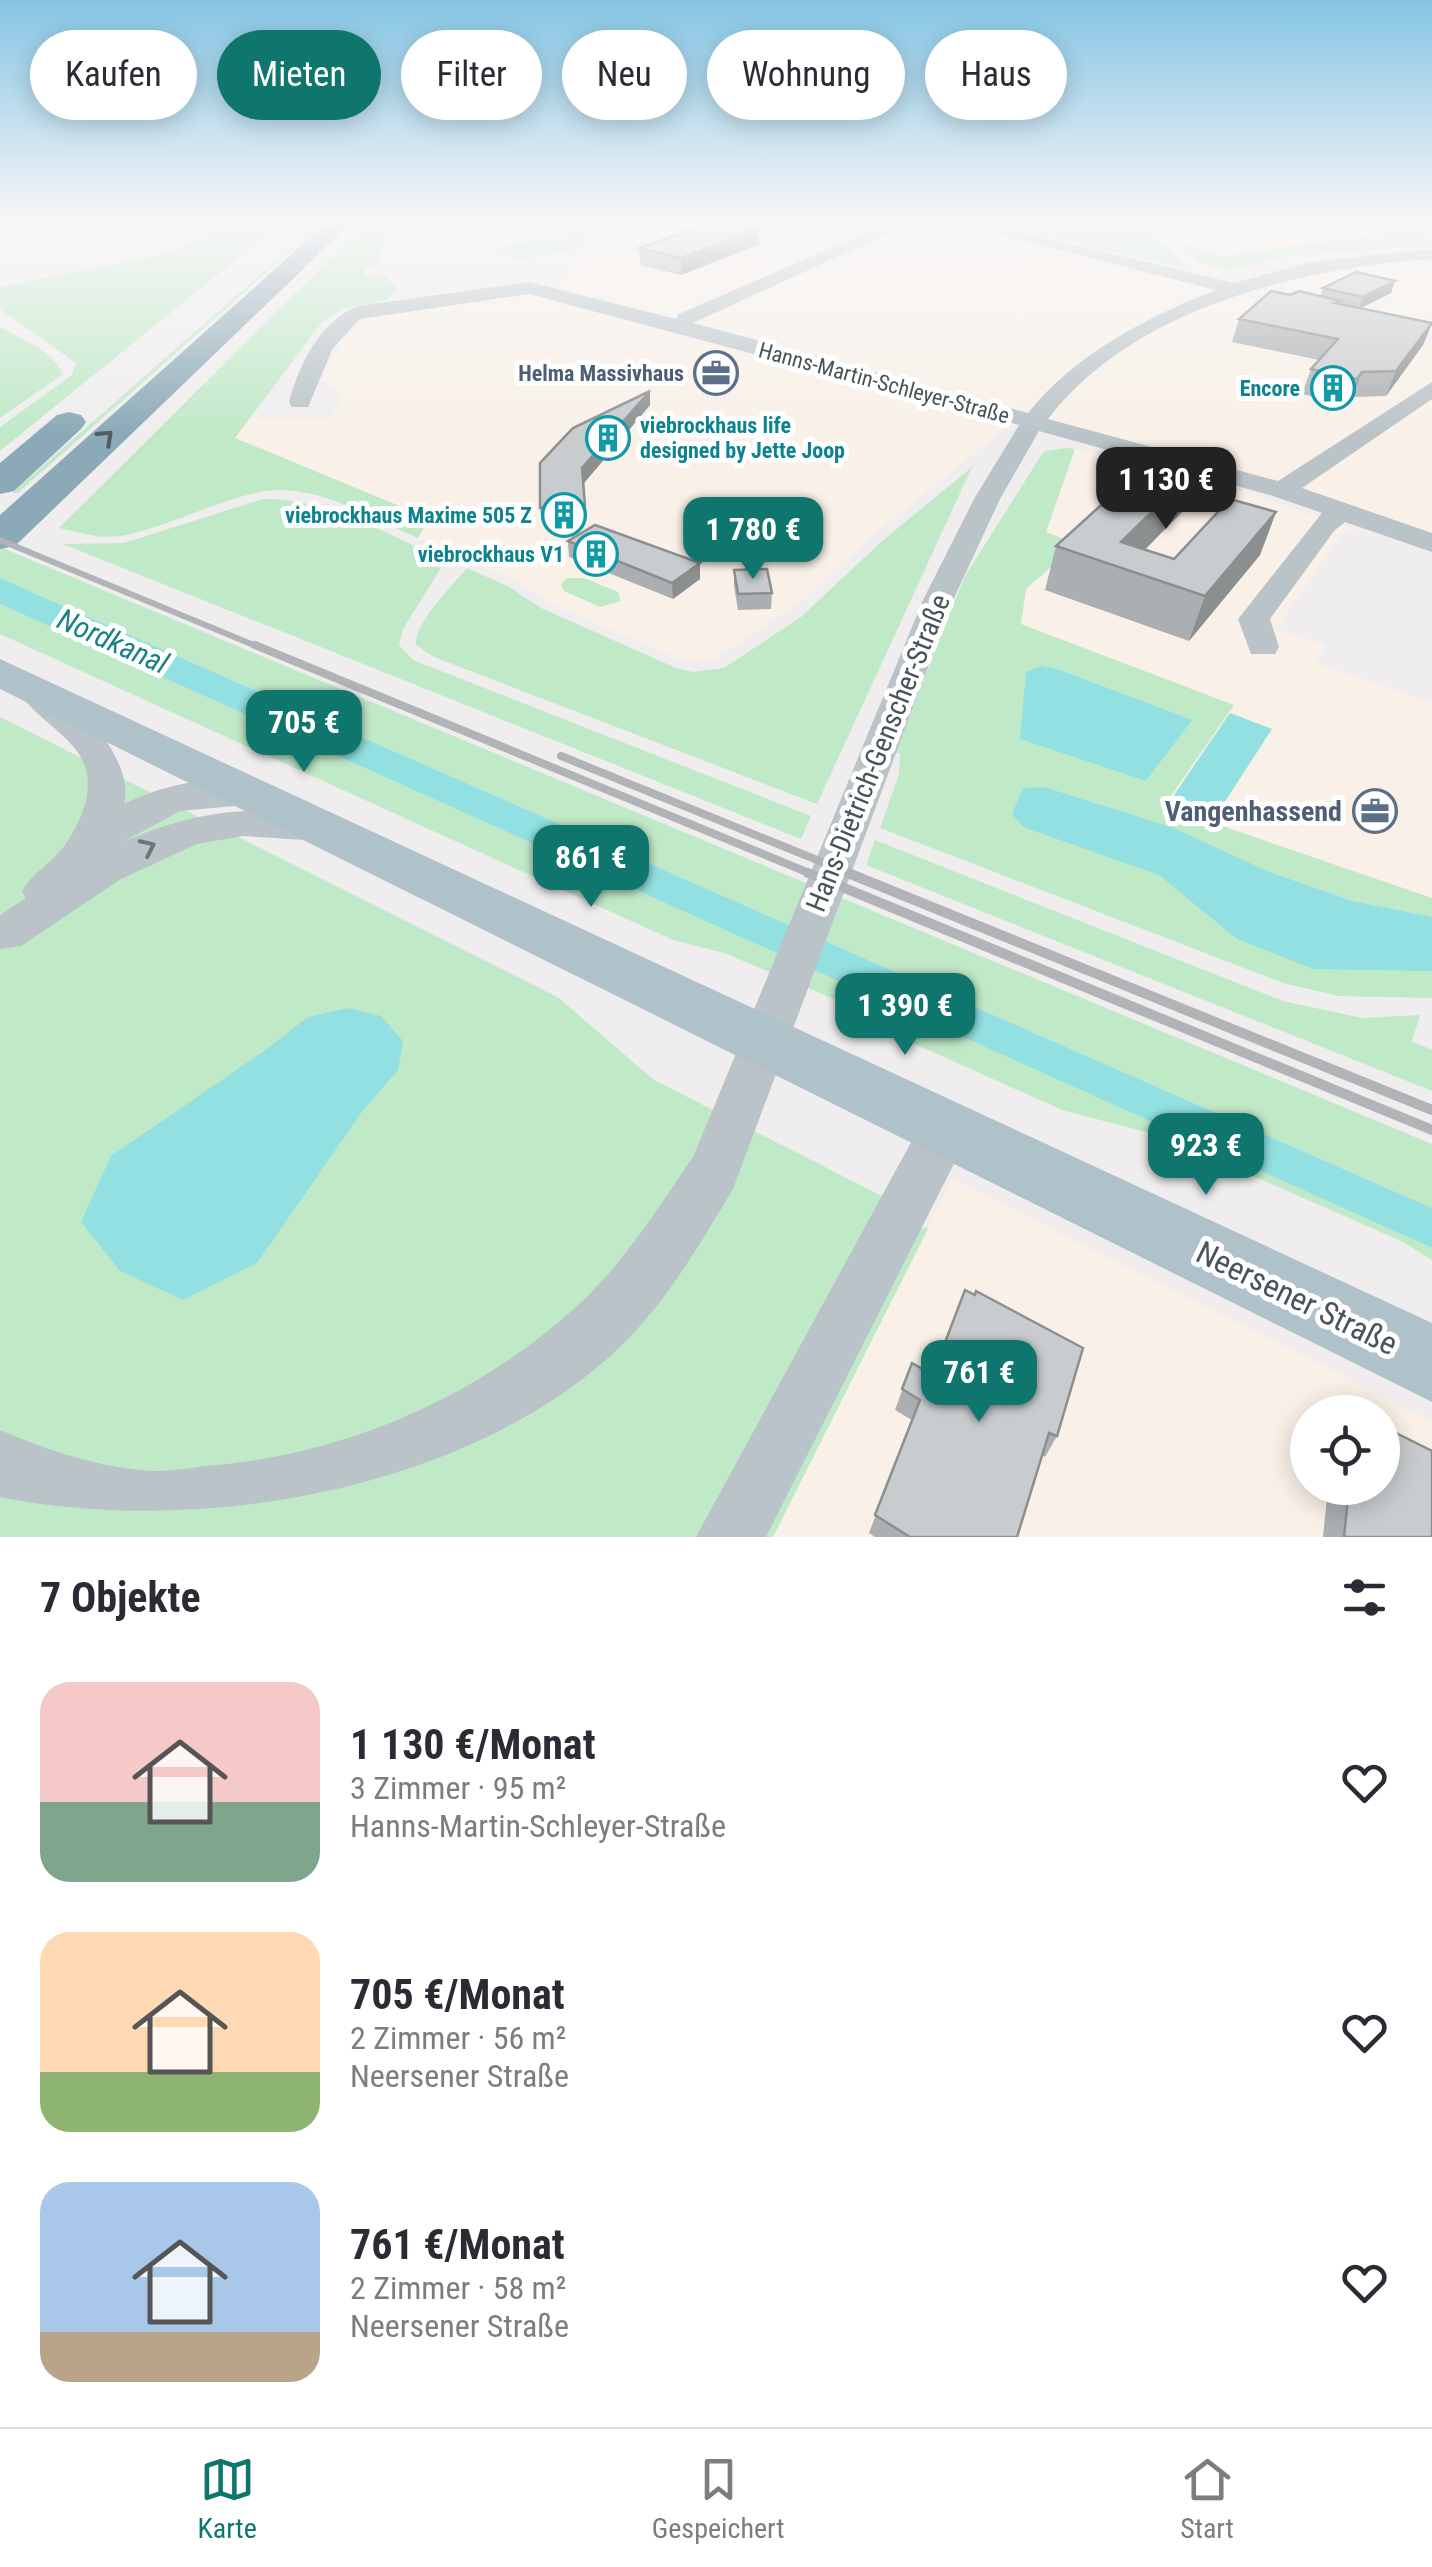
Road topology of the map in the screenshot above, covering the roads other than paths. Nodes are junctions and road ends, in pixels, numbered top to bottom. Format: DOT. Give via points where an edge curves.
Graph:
graph roads {
  1 [pos="264,292"];
  2 [pos="501,292"];
  3 [pos="544,292"];
  4 [pos="746,292"];
  5 [pos="1223,292"];
  6 [pos="1247,292"];
  7 [pos="1269,297"];
  8 [pos="681,326"];
  9 [pos="1432,389"];
  10 [pos="97,398"];
  11 [pos="300,402"];
  12 [pos="1032,423"];
  13 [pos="0,483"];
  14 [pos="1282,490"];
  15 [pos="1341,510"];
  16 [pos="0,537"];
  17 [pos="1432,543"];
  18 [pos="1263,647"];
  19 [pos="12,678"];
  20 [pos="253,794"];
  21 [pos="320,827"];
  22 [pos="70,861"];
  23 [pos="2,936"];
  24 [pos="945,1130"];
  25 [pos="1429,1361"];
  26 [pos="0,1463"];
  27 [pos="730,1537"];
  16 -- 1 [label="highway, one-way"];
  2 -- 11 [label="street, Hanns-Martin-Schleyer-Straße" via="364,310 348,318 306,372"];
  3 -- 8 [label="street, Hanns-Martin-Schleyer-Straße"];
  4 -- 8 [label="street"];
  5 -- 12 [label="street, Hans-Dietrich-Genscher-Straße" via="1109,353"];
  6 -- 7 [label="street"];
  8 -- 12 [label="street, Hanns-Martin-Schleyer-Straße"];
  9 -- 14 [label="street"];
  10 -- 13 [label="highway"];
  12 -- 14 [label="street, Hanns-Martin-Schleyer-Straße"];
  12 -- 26 [label="street, Hans-Dietrich-Genscher-Straße" via="938,598 714,1171 664,1248 598,1326 506,1400 388,1460 271,1494 154,1504 48,1486"];
  14 -- 15 [label="street, Hanns-Martin-Schleyer-Straße"];
  15 -- 17 [label="street, Hanns-Martin-Schleyer-Straße"];
  15 -- 18 [label="street" via="1254,619"];
  19 -- 20 [label="main road, Neersener Straße"];
  19 -- 22 [label="street" via="82,736 104,764 112,791 100,824"];
  20 -- 21 [label="main road, Neersener Straße"];
  20 -- 22 [label="street" via="193,794 158,804"];
  23 -- 21 [label="street, one-way" via="171,837 220,824"];
  21 -- 24 [label="main road, Neersener Straße"];
  22 -- 23 [label="street"];
  24 -- 25 [label="main road, Neersener Straße"];
  24 -- 27 [label="street"];
}
